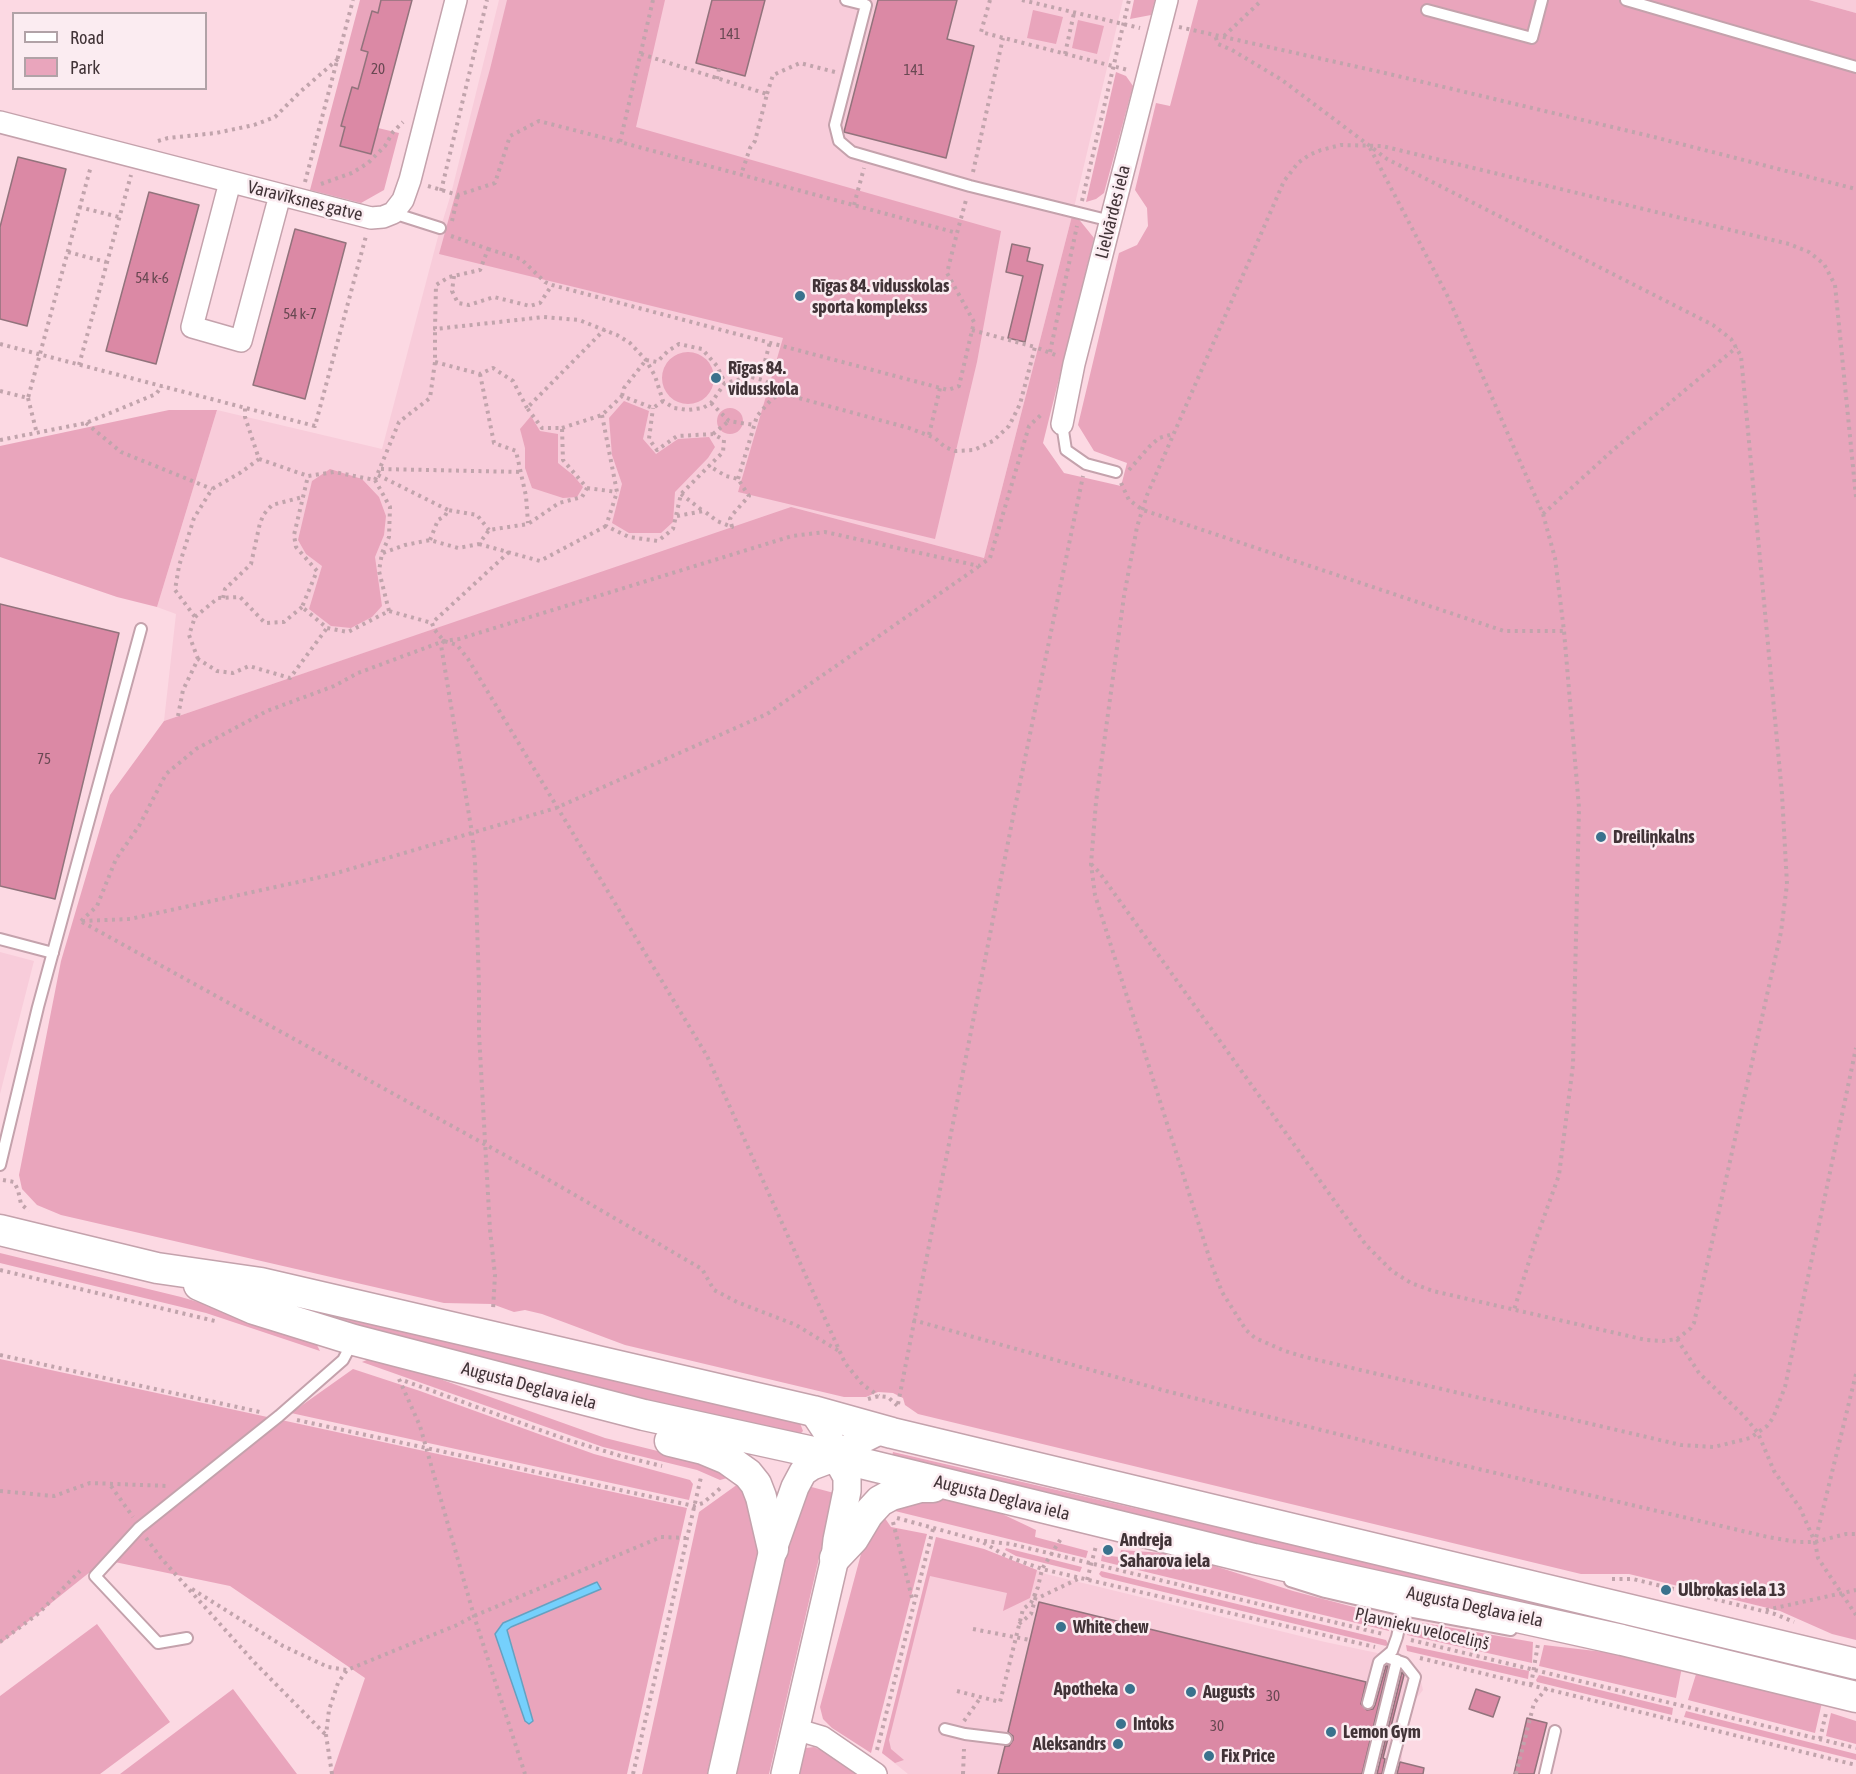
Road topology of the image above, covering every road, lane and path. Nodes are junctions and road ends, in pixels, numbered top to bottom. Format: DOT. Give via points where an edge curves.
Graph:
graph roads {
  1 [pos="353,0"];
  2 [pos="456,0"];
  3 [pos="487,0"];
  4 [pos="653,0"];
  5 [pos="846,0"];
  6 [pos="990,0"];
  7 [pos="1022,0"];
  8 [pos="1129,0"];
  9 [pos="1167,0"];
  10 [pos="1262,0"];
  11 [pos="1542,0"];
  12 [pos="1626,0"];
  13 [pos="1427,10"];
  14 [pos="1074,13"];
  15 [pos="1118,23"];
  16 [pos="1161,23"];
  17 [pos="1215,35"];
  18 [pos="1223,37"];
  19 [pos="1004,38"];
  20 [pos="640,54"];
  21 [pos="1065,54"];
  22 [pos="338,60"];
  23 [pos="1107,66"];
  24 [pos="1856,67"];
  25 [pos="719,69"];
  26 [pos="847,75"];
  27 [pos="717,79"];
  28 [pos="767,94"];
  29 [pos="405,120"];
  30 [pos="0,122"];
  31 [pos="620,142"];
  32 [pos="1368,145"];
  33 [pos="96,146"];
  34 [pos="136,157"];
  35 [pos="867,157"];
  36 [pos="741,175"];
  37 [pos="410,180"];
  38 [pos="230,182"];
  39 [pos="970,186"];
  40 [pos="1856,189"];
  41 [pos="441,191"];
  42 [pos="458,195"];
  43 [pos="295,196"];
  44 [pos="854,205"];
  45 [pos="79,207"];
  46 [pos="393,213"];
  47 [pos="1079,214"];
  48 [pos="119,217"];
  49 [pos="1111,221"];
  50 [pos="440,228"];
  51 [pos="957,233"];
  52 [pos="488,249"];
  53 [pos="68,252"];
  54 [pos="106,262"];
  55 [pos="454,276"];
  56 [pos="552,285"];
  57 [pos="435,329"];
  58 [pos="605,329"];
  59 [pos="972,330"];
  60 [pos="770,342"];
  61 [pos="1035,346"];
  62 [pos="1737,347"];
  63 [pos="1050,352"];
  64 [pos="646,360"];
  65 [pos="435,362"];
  66 [pos="1074,364"];
  67 [pos="79,365"];
  68 [pos="480,374"];
  69 [pos="751,377"];
  70 [pos="725,383"];
  71 [pos="162,386"];
  72 [pos="1070,387"];
  73 [pos="940,388"];
  74 [pos="0,391"];
  75 [pos="783,391"];
  76 [pos="621,396"];
  77 [pos="28,398"];
  78 [pos="663,401"];
  79 [pos="711,403"];
  80 [pos="245,407"];
  81 [pos="527,408"];
  82 [pos="652,408"];
  83 [pos="602,415"];
  84 [pos="729,421"];
  85 [pos="86,423"];
  86 [pos="1062,424"];
  87 [pos="754,425"];
  88 [pos="562,428"];
  89 [pos="37,434"];
  90 [pos="713,434"];
  91 [pos="1174,434"];
  92 [pos="929,435"];
  93 [pos="0,440"];
  94 [pos="259,459"];
  95 [pos="1086,464"];
  96 [pos="709,466"];
  97 [pos="381,469"];
  98 [pos="522,472"];
  99 [pos="1116,472"];
  100 [pos="308,476"];
  101 [pos="376,477"];
  102 [pos="738,479"];
  103 [pos="587,488"];
  104 [pos="212,489"];
  105 [pos="617,492"];
  106 [pos="681,494"];
  107 [pos="1856,496"];
  108 [pos="303,497"];
  109 [pos="448,510"];
  110 [pos="1143,510"];
  111 [pos="704,511"];
  112 [pos="1543,514"];
  113 [pos="677,516"];
  114 [pos="528,524"];
  115 [pos="606,526"];
  116 [pos="489,530"];
  117 [pos="430,540"];
  118 [pos="479,544"];
  119 [pos="509,552"];
  120 [pos="382,553"];
  121 [pos="979,566"];
  122 [pos="223,598"];
  123 [pos="302,607"];
  124 [pos="389,611"];
  125 [pos="195,616"];
  126 [pos="432,623"];
  127 [pos="327,628"];
  128 [pos="141,629"];
  129 [pos="1564,630"];
  130 [pos="444,641"];
  131 [pos="198,659"];
  132 [pos="178,716"];
  133 [pos="556,808"];
  134 [pos="472,833"];
  135 [pos="1091,864"];
  136 [pos="63,916"];
  137 [pos="81,921"];
  138 [pos="0,939"];
  139 [pos="53,953"];
  140 [pos="1856,1048"];
  141 [pos="487,1145"];
  142 [pos="2,1147"];
  143 [pos="0,1166"];
  144 [pos="0,1230"];
  145 [pos="157,1268"];
  146 [pos="493,1310"];
  147 [pos="1514,1310"];
  148 [pos="913,1320"];
  149 [pos="1677,1339"];
  150 [pos="354,1340"];
  151 [pos="840,1351"];
  152 [pos="0,1355"];
  153 [pos="1856,1374"];
  154 [pos="399,1379"];
  155 [pos="879,1396"];
  156 [pos="813,1411"];
  157 [pos="644,1415"];
  158 [pos="279,1416"];
  159 [pos="888,1422"];
  160 [pos="1758,1433"];
  161 [pos="425,1448"];
  162 [pos="836,1457"];
  163 [pos="701,1477"];
  164 [pos="111,1486"];
  165 [pos="171,1486"];
  166 [pos="724,1486"];
  167 [pos="956,1488"];
  168 [pos="0,1491"];
  169 [pos="694,1506"];
  170 [pos="139,1528"];
  171 [pos="933,1529"];
  172 [pos="1856,1534"];
  173 [pos="1062,1538"];
  174 [pos="686,1539"];
  175 [pos="1815,1542"];
  176 [pos="1096,1545"];
  177 [pos="773,1550"];
  178 [pos="1052,1554"];
  179 [pos="835,1558"];
  180 [pos="1254,1559"];
  181 [pos="1091,1564"];
  182 [pos="1081,1578"];
  183 [pos="1087,1580"];
  184 [pos="189,1587"];
  185 [pos="1856,1590"];
  186 [pos="1843,1593"];
  187 [pos="1035,1595"];
  188 [pos="914,1604"];
  189 [pos="1402,1610"];
  190 [pos="1762,1611"];
  191 [pos="1856,1615"];
  192 [pos="474,1616"];
  193 [pos="1019,1624"];
  194 [pos="973,1629"];
  195 [pos="1539,1635"];
  196 [pos="1556,1636"];
  197 [pos="1016,1637"];
  198 [pos="1398,1637"];
  199 [pos="187,1638"];
  200 [pos="1030,1640"];
  201 [pos="1622,1640"];
  202 [pos="1391,1659"];
  203 [pos="1856,1664"];
  204 [pos="347,1670"];
  205 [pos="1534,1670"];
  206 [pos="1531,1685"];
  207 [pos="1546,1688"];
  208 [pos="957,1691"];
  209 [pos="1856,1697"];
  210 [pos="1368,1703"];
  211 [pos="1827,1708"];
  212 [pos="795,1729"];
  213 [pos="945,1729"];
  214 [pos="1555,1731"];
  215 [pos="326,1735"];
  216 [pos="1006,1739"];
  217 [pos="1820,1739"];
  218 [pos="1856,1748"];
  219 [pos="874,1772"];
  220 [pos="332,1774"];
  221 [pos="525,1774"];
  222 [pos="633,1774"];
  223 [pos="722,1774"];
  224 [pos="785,1774"];
  225 [pos="1369,1774"];
  226 [pos="1389,1774"];
  227 [pos="1516,1774"];
  228 [pos="1545,1774"];
  1 -- 22 [label="path"];
  2 -- 37 [label="street"];
  3 -- 41 [label="path"];
  4 -- 20 [label="path"];
  5 -- 26 [label="lane" via="866,5"];
  6 -- 19 [label="path" via="981,33"];
  7 -- 14 [label="path"];
  8 -- 47 [label="path"];
  9 -- 16 [label="street, Lielvārdes iela"];
  10 -- 18 [label="path"];
  11 -- 13 [label="lane" via="1532,38"];
  12 -- 24 [label="lane"];
  14 -- 15 [label="path"];
  14 -- 21 [label="path"];
  16 -- 17 [label="path"];
  16 -- 49 [label="street, Lielvārdes iela"];
  17 -- 18 [label="path"];
  17 -- 32 [label="path" via="1218,44 1281,80"];
  18 -- 40 [label="path" via="1654,137"];
  19 -- 21 [label="path"];
  19 -- 39 [label="path"];
  20 -- 27 [label="path"];
  20 -- 31 [label="path"];
  21 -- 23 [label="path"];
  22 -- 34 [label="path" via="274,117 216,133 168,138 149,145"];
  22 -- 43 [label="path"];
  25 -- 27 [label="path"];
  26 -- 28 [label="path" via="800,63 773,75"];
  26 -- 35 [label="lane" via="835,125 839,141 852,152"];
  27 -- 28 [label="path"];
  28 -- 36 [label="path"];
  29 -- 43 [label="path" via="368,163"];
  30 -- 33 [label="street, Varavīksnes gatve"];
  31 -- 36 [label="path"];
  31 -- 42 [label="path" via="539,121 510,136 495,183"];
  32 -- 62 [label="path" via="1387,159 1713,325"];
  32 -- 91 [label="path" via="1321,150 1290,172"];
  32 -- 107 [label="path" via="1394,148 1790,244 1817,257 1832,278 1837,294"];
  32 -- 112 [label="path" via="1448,297"];
  33 -- 34 [label="street, Varavīksnes gatve"];
  33 -- 45 [label="path"];
  34 -- 38 [label="street, Varavīksnes gatve"];
  34 -- 48 [label="path"];
  35 -- 39 [label="lane"];
  35 -- 44 [label="path"];
  36 -- 44 [label="path"];
  37 -- 41 [label="path"];
  37 -- 46 [label="street"];
  38 -- 43 [label="street, Varavīksnes gatve"];
  38 -- 43 [label="street" via="192,327 242,341"];
  39 -- 47 [label="lane"];
  39 -- 51 [label="path"];
  41 -- 42 [label="path"];
  42 -- 52 [label="path" via="449,236"];
  43 -- 46 [label="street, Varavīksnes gatve" via="371,218"];
  44 -- 51 [label="path"];
  45 -- 48 [label="path"];
  45 -- 53 [label="path"];
  46 -- 50 [label="lane"];
  47 -- 49 [label="lane"];
  47 -- 63 [label="path"];
  48 -- 54 [label="path"];
  49 -- 66 [label="street, Lielvārdes iela"];
  51 -- 59 [label="path" via="947,273 974,322"];
  52 -- 55 [label="path" via="480,270"];
  52 -- 56 [label="path" via="521,259"];
  53 -- 54 [label="path"];
  53 -- 77 [label="path"];
  54 -- 67 [label="path"];
  55 -- 56 [label="path" via="452,291 458,303 469,305 494,297 530,306 540,303"];
  55 -- 57 [label="path" via="436,285"];
  56 -- 60 [label="path"];
  57 -- 58 [label="path" via="544,317 579,320"];
  57 -- 65 [label="path"];
  58 -- 64 [label="path" via="630,343"];
  58 -- 81 [label="path"];
  59 -- 61 [label="path"];
  59 -- 73 [label="path" via="959,386"];
  60 -- 69 [label="path" via="763,369"];
  60 -- 73 [label="path"];
  61 -- 63 [label="path"];
  61 -- 92 [label="path" via="1020,404 1009,426 993,441 974,450 955,451"];
  62 -- 112 [label="path"];
  62 -- 149 [label="path" via="1741,356 1782,794 1787,884 1781,932 1694,1323"];
  63 -- 66 [label="path"];
  64 -- 70 [label="path" via="657,362 679,345 702,349"];
  64 -- 76 [label="path"];
  64 -- 78 [label="path"];
  65 -- 68 [label="path"];
  65 -- 97 [label="path" via="430,398 399,422"];
  66 -- 72 [label="street, Lielvārdes iela"];
  68 -- 81 [label="path" via="493,368 513,381"];
  68 -- 98 [label="path" via="494,442 516,452"];
  69 -- 70 [label="path"];
  69 -- 75 [label="path"];
  70 -- 79 [label="path"];
  71 -- 85 [label="path" via="156,394"];
  72 -- 86 [label="street, Lielvārdes iela"];
  72 -- 121 [label="path" via="1029,426 990,558"];
  73 -- 92 [label="path"];
  74 -- 77 [label="path"];
  75 -- 87 [label="path" via="761,410"];
  75 -- 92 [label="path"];
  76 -- 82 [label="path"];
  76 -- 83 [label="path"];
  77 -- 89 [label="path"];
  78 -- 79 [label="path" via="688,410"];
  78 -- 82 [label="path"];
  79 -- 84 [label="path"];
  80 -- 94 [label="path"];
  81 -- 88 [label="path" via="542,428"];
  82 -- 90 [label="path" via="649,439 657,450 677,436"];
  83 -- 88 [label="path"];
  83 -- 105 [label="path"];
  84 -- 87 [label="path"];
  84 -- 90 [label="path"];
  85 -- 89 [label="path"];
  85 -- 104 [label="path" via="121,452"];
  86 -- 95 [label="lane" via="1066,450"];
  87 -- 102 [label="path"];
  88 -- 103 [label="path" via="563,460"];
  89 -- 93 [label="path"];
  90 -- 96 [label="path" via="724,440 723,452"];
  91 -- 99 [label="path" via="1154,442 1130,470"];
  91 -- 110 [label="path"];
  94 -- 100 [label="path"];
  94 -- 104 [label="path"];
  95 -- 99 [label="lane"];
  95 -- 148 [label="path"];
  96 -- 102 [label="path"];
  96 -- 106 [label="path"];
  97 -- 98 [label="path"];
  97 -- 101 [label="path"];
  98 -- 114 [label="path"];
  99 -- 110 [label="path" via="1129,500"];
  100 -- 101 [label="path" via="334,472"];
  100 -- 108 [label="path"];
  101 -- 109 [label="path"];
  101 -- 120 [label="path" via="390,507 389,537"];
  102 -- 111 [label="path" via="749,496 732,515 732,527 717,522"];
  103 -- 105 [label="path"];
  103 -- 114 [label="path" via="582,497 559,503"];
  104 -- 125 [label="path" via="194,518 175,590"];
  105 -- 115 [label="path"];
  106 -- 111 [label="path"];
  106 -- 113 [label="path"];
  108 -- 122 [label="path" via="272,505 264,514 251,564 225,589"];
  108 -- 123 [label="path" via="294,535 296,547 317,571"];
  109 -- 116 [label="path" via="477,515"];
  109 -- 117 [label="path" via="438,520"];
  110 -- 129 [label="path" via="1504,630"];
  110 -- 135 [label="path" via="1124,596 1095,802"];
  111 -- 113 [label="path"];
  112 -- 129 [label="path" via="1555,558"];
  113 -- 115 [label="path" via="673,529 658,541 629,537"];
  114 -- 116 [label="path"];
  115 -- 119 [label="path" via="540,561"];
  116 -- 118 [label="path"];
  117 -- 118 [label="path" via="458,548"];
  117 -- 120 [label="path"];
  118 -- 119 [label="path"];
  119 -- 126 [label="path"];
  120 -- 124 [label="path" via="379,571"];
  121 -- 130 [label="path" via="825,532 792,536"];
  121 -- 133 [label="path" via="767,714"];
  122 -- 123 [label="path" via="240,597 265,623 284,622"];
  122 -- 125 [label="path"];
  123 -- 127 [label="path"];
  124 -- 126 [label="path"];
  124 -- 127 [label="path" via="348,632"];
  125 -- 131 [label="path" via="189,635"];
  126 -- 130 [label="path"];
  127 -- 131 [label="path" via="290,678 249,666 233,673 217,671"];
  128 -- 136 [label="lane"];
  129 -- 147 [label="path" via="1579,808 1573,1065 1559,1174"];
  130 -- 133 [label="path" via="457,645 468,659"];
  130 -- 134 [label="path" via="441,645"];
  130 -- 137 [label="path" via="267,711 196,749 166,774 116,860 97,906"];
  131 -- 132 [label="path" via="183,690"];
  133 -- 134 [label="path"];
  133 -- 151 [label="path" via="707,1056"];
  134 -- 137 [label="path" via="330,875 130,919"];
  134 -- 141 [label="path"];
  135 -- 147 [label="path" via="1379,1260 1411,1282 1433,1291"];
  135 -- 160 [label="path" via="1095,895 1211,1263 1222,1292 1255,1338 1305,1357 1681,1445 1714,1447"];
  136 -- 137 [label="path"];
  136 -- 139 [label="lane"];
  137 -- 141 [label="path"];
  138 -- 139 [label="lane"];
  139 -- 142 [label="lane"];
  140 -- 160 [label="path" via="1785,1387 1773,1418"];
  141 -- 146 [label="path" via="495,1275"];
  141 -- 151 [label="path" via="702,1269 714,1290 796,1325"];
  142 -- 143 [label="lane"];
  144 -- 145 [label="main road, Augusta Deglava iela"];
  145 -- 150 [label="main road, Augusta Deglava iela" via="254,1308"];
  145 -- 156 [label="main road, Augusta Deglava iela" via="261,1283"];
  147 -- 149 [label="path" via="1646,1340"];
  148 -- 159 [label="path" via="898,1398"];
  148 -- 175 [label="path" via="1453,1463 1768,1537"];
  149 -- 160 [label="path" via="1699,1373"];
  150 -- 157 [label="main road, Augusta Deglava iela"];
  150 -- 158 [label="lane" via="343,1360"];
  151 -- 155 [label="path" via="863,1385"];
  152 -- 158 [label="path"];
  153 -- 175 [label="path"];
  154 -- 161 [label="path" via="420,1426"];
  156 -- 159 [label="main road, Augusta Deglava iela"];
  156 -- 162 [label="street" via="827,1432"];
  157 -- 162 [label="main road, Augusta Deglava iela"];
  157 -- 177 [label="main road" via="670,1441 727,1459 748,1474 761,1497"];
  158 -- 161 [label="path"];
  158 -- 170 [label="lane"];
  159 -- 162 [label="street"];
  159 -- 203 [label="main road, Augusta Deglava iela"];
  160 -- 175 [label="path" via="1774,1471 1800,1508"];
  161 -- 169 [label="path"];
  161 -- 192 [label="path"];
  162 -- 167 [label="main road, Augusta Deglava iela"];
  162 -- 177 [label="street" via="803,1472"];
  162 -- 179 [label="street" via="848,1477"];
  163 -- 169 [label="path"];
  164 -- 165 [label="path"];
  164 -- 168 [label="path" via="90,1484 54,1496"];
  164 -- 170 [label="path"];
  166 -- 169 [label="path"];
  167 -- 179 [label="main road" via="920,1487 880,1501 854,1539"];
  167 -- 180 [label="main road, Augusta Deglava iela"];
  169 -- 174 [label="path"];
  170 -- 184 [label="path"];
  170 -- 199 [label="lane" via="95,1576 158,1643"];
  171 -- 178 [label="path, Pļavnieku veloceliņš"];
  171 -- 188 [label="path"];
  171 -- 188 [label="path, Pļavnieku veloceliņš" via="892,1516"];
  172 -- 175 [label="path"];
  173 -- 178 [label="path"];
  174 -- 192 [label="path" via="661,1538"];
  174 -- 222 [label="path"];
  175 -- 186 [label="path" via="1818,1558"];
  176 -- 181 [label="path"];
  177 -- 223 [label="street"];
  178 -- 181 [label="path, Pļavnieku veloceliņš"];
  178 -- 187 [label="path" via="1042,1569"];
  179 -- 212 [label="street"];
  180 -- 189 [label="lane" via="1283,1579"];
  180 -- 201 [label="main road, Augusta Deglava iela"];
  181 -- 183 [label="path"];
  181 -- 198 [label="path, Pļavnieku veloceliņš"];
  182 -- 187 [label="path" via="1040,1597"];
  184 -- 204 [label="path" via="283,1646 328,1667"];
  184 -- 215 [label="path" via="254,1662"];
  185 -- 186 [label="path"];
  186 -- 190 [label="path"];
  186 -- 191 [label="path"];
  187 -- 193 [label="path" via="1023,1609"];
  187 -- 193 [label="path" via="1031,1614"];
  188 -- 219 [label="path"];
  189 -- 195 [label="lane"];
  189 -- 198 [label="lane"];
  192 -- 204 [label="path"];
  192 -- 221 [label="path"];
  193 -- 197 [label="path"];
  194 -- 197 [label="path"];
  195 -- 205 [label="path"];
  196 -- 201 [label="lane"];
  197 -- 200 [label="path"];
  197 -- 208 [label="path" via="1000,1702"];
  198 -- 202 [label="lane"];
  198 -- 205 [label="path, Pļavnieku veloceliņš"];
  201 -- 209 [label="main road, Augusta Deglava iela"];
  202 -- 210 [label="lane" via="1379,1662"];
  202 -- 225 [label="lane"];
  202 -- 226 [label="lane" via="1404,1663 1415,1677"];
  204 -- 215 [label="path" via="329,1710"];
  205 -- 206 [label="path"];
  205 -- 217 [label="path, Pļavnieku veloceliņš"];
  207 -- 227 [label="path" via="1534,1703"];
  211 -- 217 [label="path"];
  212 -- 219 [label="street" via="822,1737"];
  212 -- 224 [label="street"];
  213 -- 216 [label="lane"];
  214 -- 228 [label="lane"];
  215 -- 220 [label="path"];
  217 -- 218 [label="path, Pļavnieku veloceliņš"];
}
